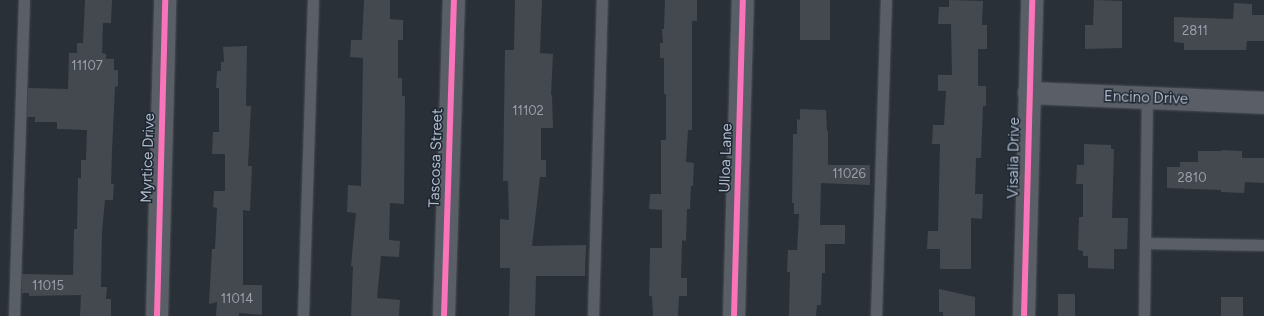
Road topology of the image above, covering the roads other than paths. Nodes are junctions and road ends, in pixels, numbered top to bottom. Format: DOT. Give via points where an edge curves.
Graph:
graph roads {
  1 [pos="24,0"];
  2 [pos="165,0"];
  3 [pos="313,0"];
  4 [pos="454,0"];
  5 [pos="602,0"];
  6 [pos="743,0"];
  7 [pos="886,0"];
  8 [pos="1032,0"];
  9 [pos="1029,94"];
  10 [pos="1147,98"];
  11 [pos="1264,104"];
  12 [pos="1145,243"];
  13 [pos="1264,245"];
  14 [pos="14,316"];
  15 [pos="157,316"];
  16 [pos="303,316"];
  17 [pos="444,316"];
  18 [pos="593,316"];
  19 [pos="734,316"];
  20 [pos="876,316"];
  21 [pos="1024,316"];
  22 [pos="1144,316"];
  1 -- 14 [label="lane"];
  2 -- 15 [label="street, Myrtice Drive"];
  3 -- 16 [label="lane"];
  4 -- 17 [label="street, Tascosa Street"];
  5 -- 18 [label="lane"];
  6 -- 19 [label="street, Ulloa Lane"];
  7 -- 20 [label="lane"];
  8 -- 9 [label="street, Visalia Drive"];
  9 -- 10 [label="street, Encino Drive"];
  9 -- 21 [label="street, Visalia Drive"];
  10 -- 11 [label="street, Encino Drive"];
  10 -- 12 [label="lane"];
  12 -- 13 [label="lane"];
  12 -- 22 [label="lane"];
}
